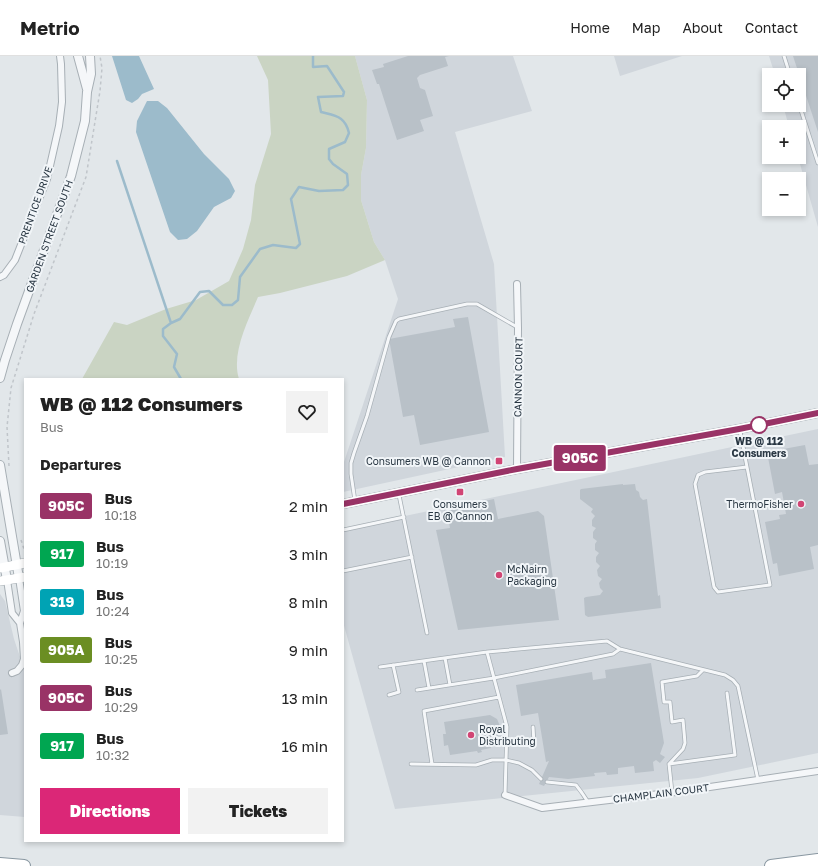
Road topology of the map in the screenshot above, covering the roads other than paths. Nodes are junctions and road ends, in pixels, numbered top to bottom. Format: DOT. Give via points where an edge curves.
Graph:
graph roads {
  1 [pos="60,56"];
  2 [pos="78,56"];
  3 [pos="90,56"];
  4 [pos="784,56"];
  5 [pos="788,68"];
  6 [pos="87,92"];
  7 [pos="802,112"];
  8 [pos="818,163"];
  9 [pos="0,277"];
  10 [pos="517,284"];
  11 [pos="518,328"];
  12 [pos="0,378"];
  13 [pos="818,413"];
  14 [pos="739,429"];
  15 [pos="0,465"];
  16 [pos="747,467"];
  17 [pos="517,469"];
  18 [pos="399,493"];
  19 [pos="355,502"];
  20 [pos="344,504"];
  21 [pos="404,517"];
  22 [pos="344,530"];
  23 [pos="0,540"];
  24 [pos="412,557"];
  25 [pos="21,564"];
  26 [pos="2,567"];
  27 [pos="344,570"];
  28 [pos="22,577"];
  29 [pos="3,580"];
  30 [pos="20,623"];
  31 [pos="427,632"];
  32 [pos="620,649"];
  33 [pos="487,652"];
  34 [pos="444,658"];
  35 [pos="424,661"];
  36 [pos="393,665"];
  37 [pos="380,667"];
  38 [pos="703,670"];
  39 [pos="12,673"];
  40 [pos="494,678"];
  41 [pos="450,685"];
  42 [pos="429,688"];
  43 [pos="417,690"];
  44 [pos="727,693"];
  45 [pos="389,695"];
  46 [pos="499,697"];
  47 [pos="533,727"];
  48 [pos="506,742"];
  49 [pos="506,760"];
  50 [pos="411,764"];
  51 [pos="432,764"];
  52 [pos="669,764"];
  53 [pos="818,771"];
  54 [pos="541,779"];
  55 [pos="758,780"];
  56 [pos="546,782"];
  57 [pos="672,792"];
  58 [pos="505,794"];
  59 [pos="588,802"];
  60 [pos="818,860"];
  61 [pos="0,864"];
  62 [pos="24,866"];
  63 [pos="771,866"];
  1 -- 9 [label="street, PRENTICE DRIVE" via="61,108 47,179 15,260"];
  2 -- 6 [label="street, GARDEN STREET SOUTH"];
  3 -- 6 [label="street, GARDEN STREET SOUTH" via="91,74"];
  4 -- 5 [label="lane"];
  6 -- 12 [label="street, GARDEN STREET SOUTH" via="85,121 71,176"];
  7 -- 8 [label="lane"];
  10 -- 11 [label="street, CANNON COURT"];
  11 -- 17 [label="street, CANNON COURT"];
  11 -- 19 [label="lane" via="477,304 467,304 396,321 351,463"];
  13 -- 14 [label="main road"];
  14 -- 16 [label="lane"];
  14 -- 17 [label="main road"];
  15 -- 25 [label="street"];
  16 -- 16 [label="lane" via="770,585 718,592 714,587 695,484 698,475 705,472"];
  17 -- 18 [label="main road"];
  18 -- 19 [label="main road"];
  18 -- 21 [label="lane"];
  19 -- 20 [label="main road"];
  21 -- 22 [label="lane"];
  21 -- 24 [label="lane"];
  23 -- 26 [label="street"];
  24 -- 27 [label="lane"];
  24 -- 31 [label="lane"];
  25 -- 26 [label="main road"];
  25 -- 28 [label="street"];
  26 -- 29 [label="street"];
  28 -- 29 [label="main road"];
  28 -- 30 [label="street" via="24,611"];
  29 -- 30 [label="street" via="12,613"];
  30 -- 39 [label="street" via="24,659 22,665"];
  32 -- 33 [label="lane" via="607,641"];
  32 -- 38 [label="lane"];
  32 -- 40 [label="lane" via="613,654"];
  33 -- 34 [label="lane"];
  33 -- 40 [label="lane"];
  34 -- 35 [label="lane"];
  34 -- 41 [label="lane"];
  35 -- 36 [label="lane"];
  35 -- 42 [label="lane"];
  36 -- 37 [label="lane"];
  36 -- 45 [label="lane" via="399,692"];
  38 -- 52 [label="lane" via="697,676 662,682 664,702 670,702 672,722 683,720 685,743 683,749"];
  38 -- 55 [label="lane" via="725,675 738,686"];
  40 -- 41 [label="lane"];
  40 -- 46 [label="lane"];
  41 -- 42 [label="lane"];
  42 -- 43 [label="lane"];
  44 -- 52 [label="lane" via="735,755"];
  46 -- 48 [label="lane" via="507,727"];
  46 -- 51 [label="lane" via="424,711"];
  47 -- 48 [label="lane" via="534,743"];
  48 -- 49 [label="lane"];
  49 -- 51 [label="lane" via="492,760 476,765"];
  49 -- 54 [label="lane" via="532,770"];
  49 -- 58 [label="lane"];
  50 -- 51 [label="lane"];
  52 -- 57 [label="lane"];
  53 -- 55 [label="street, CHAMPLAIN COURT"];
  55 -- 57 [label="street, CHAMPLAIN COURT"];
  56 -- 59 [label="lane" via="576,785"];
  57 -- 59 [label="street, CHAMPLAIN COURT"];
  58 -- 59 [label="street, CHAMPLAIN COURT" via="542,808"];
  60 -- 63 [label="highway"];
  61 -- 62 [label="highway"];
}
